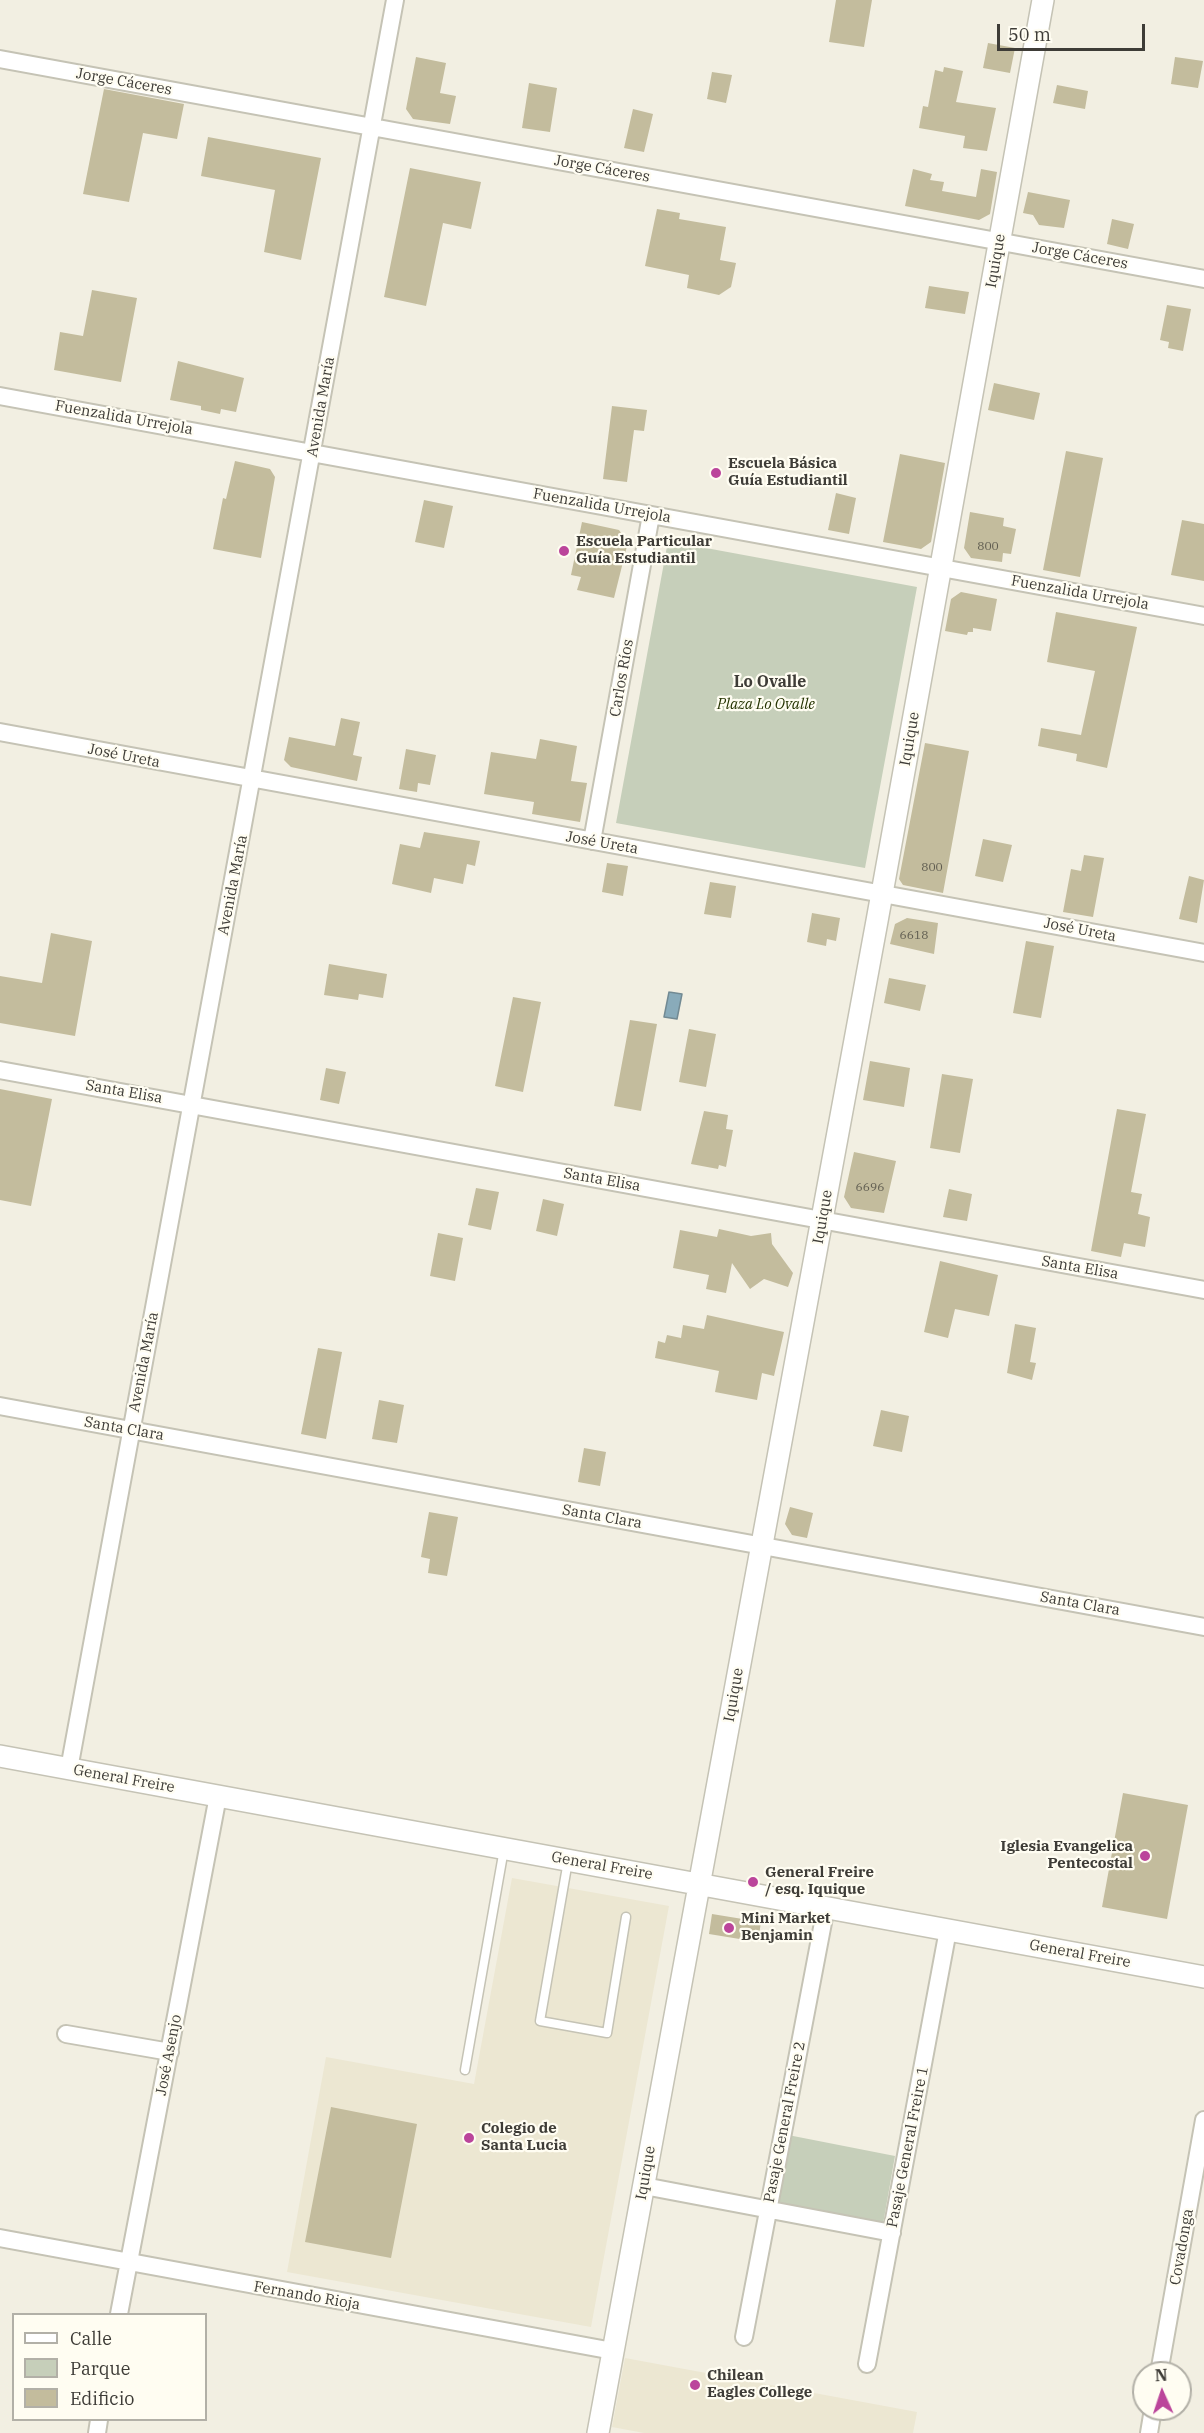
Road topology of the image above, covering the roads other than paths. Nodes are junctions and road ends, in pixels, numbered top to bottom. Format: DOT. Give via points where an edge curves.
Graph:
graph roads {
  1 [pos="395,0"];
  2 [pos="1043,0"];
  3 [pos="0,59"];
  4 [pos="372,127"];
  5 [pos="1000,242"];
  6 [pos="1204,279"];
  7 [pos="0,396"];
  8 [pos="313,453"];
  9 [pos="651,514"];
  10 [pos="941,567"];
  11 [pos="1204,616"];
  12 [pos="0,732"];
  13 [pos="253,781"];
  14 [pos="592,841"];
  15 [pos="882,893"];
  16 [pos="1204,953"];
  17 [pos="0,1070"];
  18 [pos="192,1105"];
  19 [pos="822,1220"];
  20 [pos="1204,1290"];
  21 [pos="0,1406"];
  22 [pos="132,1431"];
  23 [pos="762,1546"];
  24 [pos="1204,1627"];
  25 [pos="0,1756"];
  26 [pos="69,1769"];
  27 [pos="218,1796"];
  28 [pos="504,1848"];
  29 [pos="568,1860"];
  30 [pos="700,1884"];
  31 [pos="826,1908"];
  32 [pos="626,1917"];
  33 [pos="948,1930"];
  34 [pos="1204,1977"];
  35 [pos="66,2034"];
  36 [pos="170,2052"];
  37 [pos="465,2070"];
  38 [pos="1204,2120"];
  39 [pos="644,2186"];
  40 [pos="768,2210"];
  41 [pos="892,2233"];
  42 [pos="0,2238"];
  43 [pos="129,2264"];
  44 [pos="119,2313"];
  45 [pos="744,2337"];
  46 [pos="614,2351"];
  47 [pos="1161,2361"];
  48 [pos="867,2364"];
  49 [pos="598,2433"];
  1 -- 4 [label="street, Avenida María"];
  2 -- 5 [label="street, Iquique"];
  3 -- 4 [label="street, Jorge Cáceres"];
  4 -- 5 [label="street, Jorge Cáceres"];
  4 -- 8 [label="street, Avenida María"];
  5 -- 6 [label="street, Jorge Cáceres"];
  5 -- 10 [label="street, Iquique"];
  7 -- 8 [label="street, Fuenzalida Urrejola"];
  8 -- 9 [label="street, Fuenzalida Urrejola"];
  8 -- 13 [label="street, Avenida María"];
  9 -- 10 [label="street, Fuenzalida Urrejola"];
  9 -- 14 [label="street, Carlos Ríos"];
  10 -- 11 [label="street, Fuenzalida Urrejola"];
  10 -- 15 [label="street, Iquique"];
  12 -- 13 [label="street, José Ureta"];
  13 -- 14 [label="street, José Ureta"];
  13 -- 18 [label="street, Avenida María"];
  14 -- 15 [label="street, José Ureta"];
  15 -- 16 [label="street, José Ureta"];
  15 -- 19 [label="street, Iquique"];
  17 -- 18 [label="street, Santa Elisa"];
  18 -- 19 [label="street, Santa Elisa"];
  18 -- 22 [label="street, Avenida María"];
  19 -- 20 [label="street, Santa Elisa"];
  19 -- 23 [label="street, Iquique"];
  21 -- 22 [label="street, Santa Clara"];
  22 -- 23 [label="street, Santa Clara"];
  22 -- 26 [label="street, Avenida María"];
  23 -- 24 [label="street, Santa Clara"];
  23 -- 30 [label="street, Iquique"];
  25 -- 26 [label="street, General Freire"];
  26 -- 27 [label="street, General Freire"];
  27 -- 28 [label="street, General Freire"];
  27 -- 36 [label="street, José Asenjo"];
  28 -- 29 [label="street, General Freire"];
  28 -- 37 [label="lane"];
  29 -- 30 [label="street, General Freire"];
  29 -- 32 [label="lane" via="540,2021 607,2033"];
  30 -- 31 [label="street, General Freire"];
  30 -- 39 [label="street, Iquique"];
  31 -- 33 [label="street, General Freire"];
  31 -- 40 [label="street, Pasaje General Freire 2"];
  33 -- 34 [label="street, General Freire"];
  33 -- 41 [label="street, Pasaje General Freire 1"];
  35 -- 36 [label="street"];
  36 -- 43 [label="street, José Asenjo"];
  38 -- 47 [label="street, Covadonga"];
  39 -- 40 [label="street"];
  39 -- 46 [label="street, Iquique"];
  40 -- 41 [label="street"];
  40 -- 45 [label="street, Pasaje General Freire 2"];
  41 -- 48 [label="street, Pasaje General Freire 1"];
  42 -- 43 [label="street, Fernando Rioja"];
  43 -- 44 [label="street, José Asenjo"];
  43 -- 46 [label="street, Fernando Rioja"];
  46 -- 49 [label="street, Iquique"];
}
